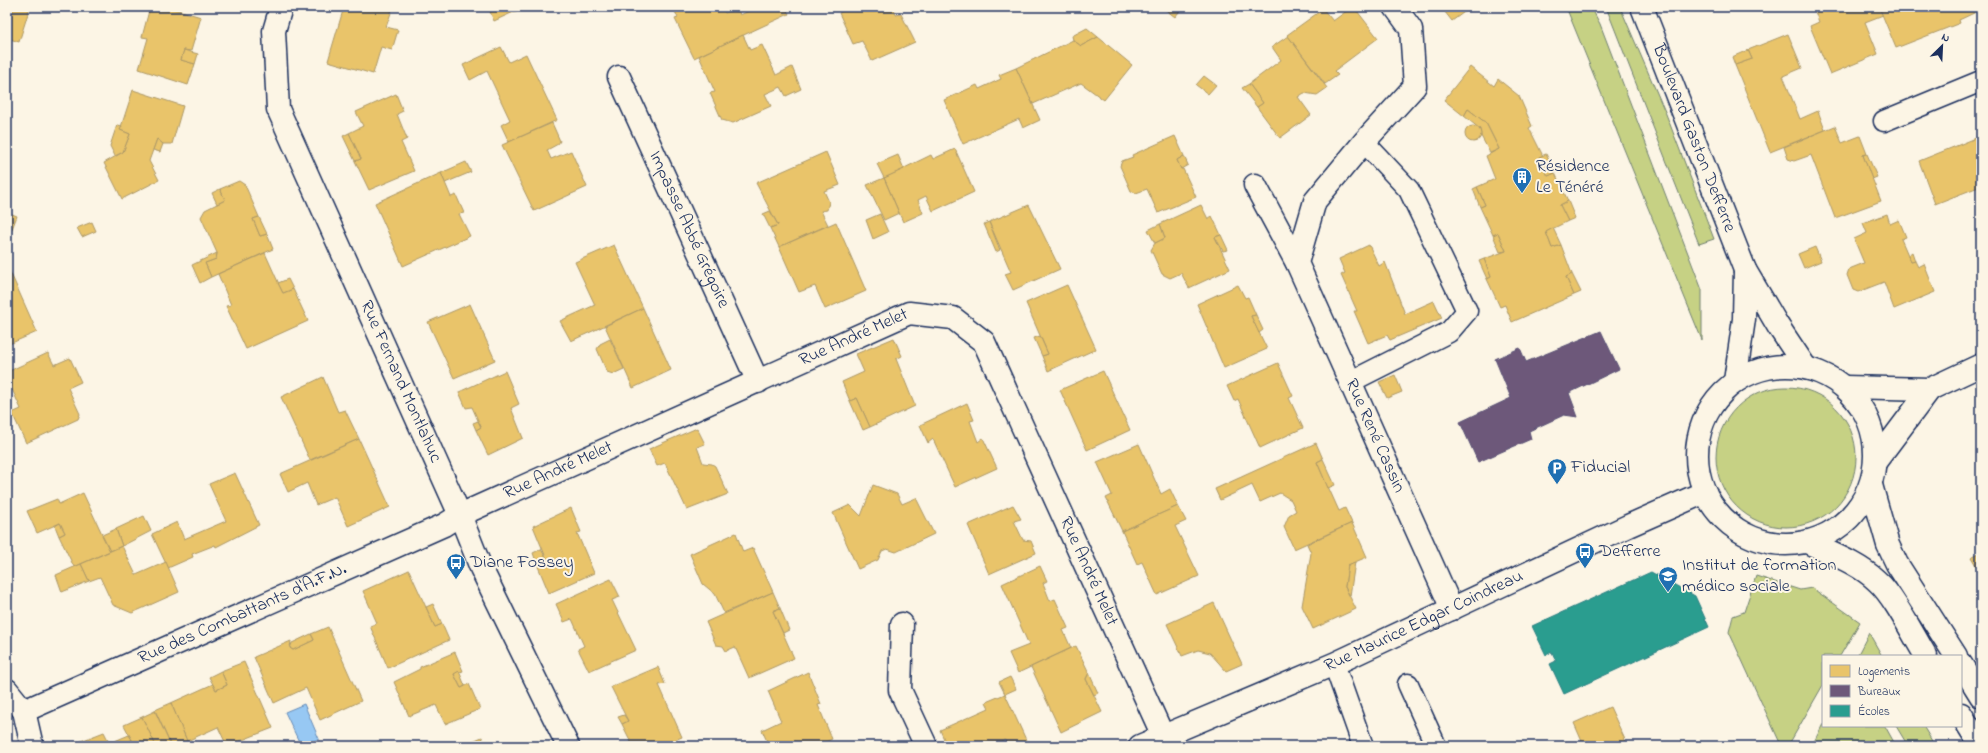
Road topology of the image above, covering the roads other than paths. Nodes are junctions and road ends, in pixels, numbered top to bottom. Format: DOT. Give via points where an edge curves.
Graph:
graph roads {
  1 [pos="281,7"];
  2 [pos="1395,7"];
  3 [pos="1642,7"];
  4 [pos="619,77"];
  5 [pos="1981,81"];
  6 [pos="1884,121"];
  7 [pos="1364,142"];
  8 [pos="1255,185"];
  9 [pos="1297,263"];
  10 [pos="1745,270"];
  11 [pos="1981,365"];
  12 [pos="1806,368"];
  13 [pos="1735,381"];
  14 [pos="758,382"];
  15 [pos="1350,382"];
  16 [pos="1845,387"];
  17 [pos="1930,388"];
  18 [pos="1876,461"];
  19 [pos="1871,485"];
  20 [pos="1705,492"];
  21 [pos="460,515"];
  22 [pos="1806,542"];
  23 [pos="1452,608"];
  24 [pos="902,624"];
  25 [pos="1925,655"];
  26 [pos="1955,655"];
  27 [pos="1334,664"];
  28 [pos="1962,666"];
  29 [pos="1408,684"];
  30 [pos="7,690"];
  31 [pos="1981,696"];
  32 [pos="24,711"];
  33 [pos="1962,716"];
  34 [pos="1163,736"];
  35 [pos="32,746"];
  36 [pos="568,746"];
  37 [pos="926,746"];
  38 [pos="1140,746"];
  39 [pos="1363,746"];
  40 [pos="1436,746"];
  41 [pos="1981,746"];
  1 -- 21 [label="street, Rue Fernand Montlahuc" via="274,31 278,109"];
  2 -- 7 [label="street" via="1411,29 1415,86"];
  3 -- 10 [label="street, Boulevard Gaston Defferre"];
  4 -- 14 [label="street, Impasse Abbé Grégoire"];
  5 -- 6 [label="lane"];
  7 -- 9 [label="street" via="1315,201"];
  7 -- 15 [label="lane" via="1409,190 1467,310 1449,332"];
  8 -- 9 [label="street, Rue René Cassin"];
  9 -- 15 [label="street, Rue René Cassin"];
  10 -- 12 [label="street, Boulevard Gaston Defferre"];
  10 -- 13 [label="street, Boulevard Gaston Defferre" via="1744,319"];
  11 -- 17 [label="street"];
  12 -- 13 [label="street" via="1786,365 1767,367"];
  12 -- 16 [label="street" via="1827,375"];
  13 -- 20 [label="street" via="1716,399 1703,420 1697,444 1698,469"];
  14 -- 21 [label="street, Rue André Melet"];
  14 -- 34 [label="street, Rue André Melet" via="909,313 953,318 984,342"];
  15 -- 23 [label="street, Rue René Cassin"];
  16 -- 17 [label="street"];
  16 -- 18 [label="street" via="1863,408 1874,434"];
  17 -- 18 [label="street"];
  18 -- 19 [label="street"];
  19 -- 22 [label="street" via="1861,505 1846,522 1828,534"];
  19 -- 26 [label="street" via="1888,545 1897,564"];
  20 -- 22 [label="street" via="1722,517 1747,535 1776,544"];
  20 -- 23 [label="street, Rue Maurice Edgar Coindreau"];
  21 -- 32 [label="street, Rue des Combattants d'A.F.N." via="444,525"];
  21 -- 36 [label="street, Rue Fernand Montlahuc" via="481,568"];
  22 -- 25 [label="street" via="1878,581"];
  23 -- 27 [label="street, Rue Maurice Edgar Coindreau"];
  24 -- 37 [label="street" via="900,690"];
  27 -- 34 [label="street, Rue Maurice Edgar Coindreau"];
  27 -- 39 [label="lane"];
  28 -- 31 [label="street"];
  29 -- 40 [label="lane"];
  30 -- 32 [label="street"];
  32 -- 35 [label="street"];
  33 -- 41 [label="street"];
  34 -- 38 [label="street, Rue Maurice Edgar Coindreau"];
}
